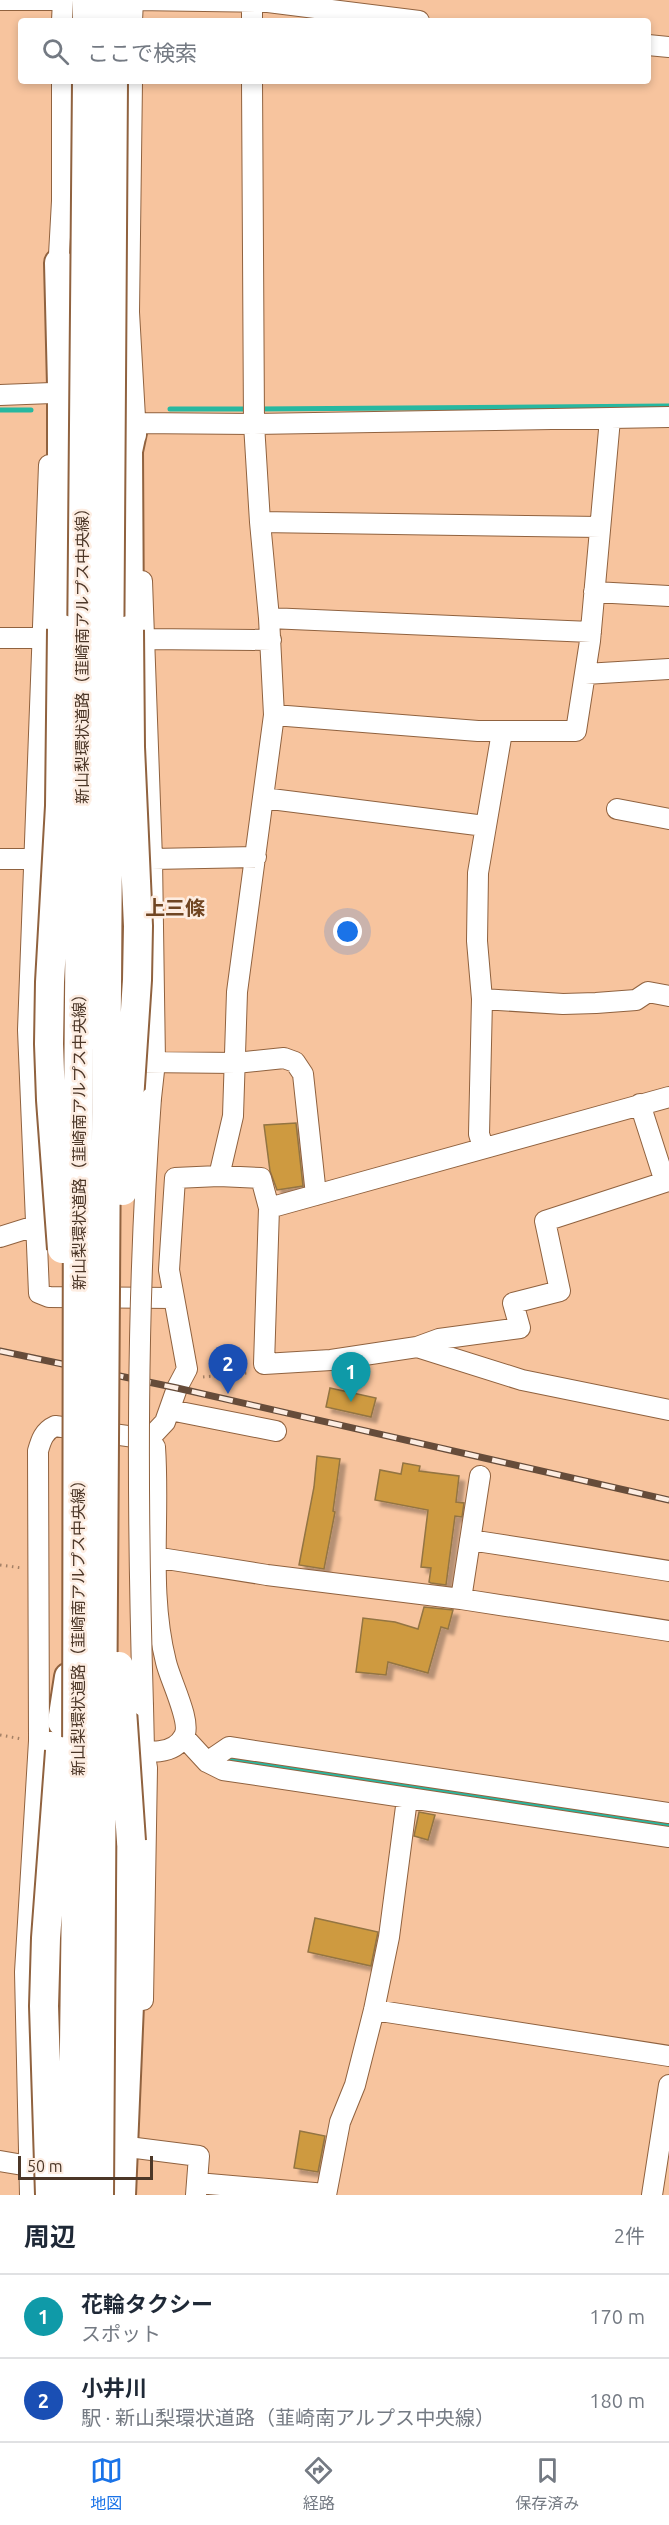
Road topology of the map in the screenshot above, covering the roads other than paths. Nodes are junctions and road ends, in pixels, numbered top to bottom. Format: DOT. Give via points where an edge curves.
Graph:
graph roads {
  1 [pos="0,0"];
  2 [pos="57,0"];
  3 [pos="63,0"];
  4 [pos="87,0"];
  5 [pos="113,0"];
  6 [pos="134,0"];
  7 [pos="252,1"];
  8 [pos="62,18"];
  9 [pos="87,18"];
  10 [pos="113,18"];
  11 [pos="132,18"];
  12 [pos="252,18"];
  13 [pos="394,18"];
  14 [pos="651,45"];
  15 [pos="669,47"];
  16 [pos="62,84"];
  17 [pos="87,84"];
  18 [pos="113,84"];
  19 [pos="132,84"];
  20 [pos="252,84"];
  21 [pos="59,263"];
  22 [pos="57,390"];
  23 [pos="0,394"];
  24 [pos="669,417"];
  25 [pos="610,419"];
  26 [pos="254,421"];
  27 [pos="134,423"];
  28 [pos="260,522"];
  29 [pos="600,527"];
  30 [pos="594,592"];
  31 [pos="669,596"];
  32 [pos="269,618"];
  33 [pos="591,632"];
  34 [pos="53,633"];
  35 [pos="137,634"];
  36 [pos="0,638"];
  37 [pos="271,640"];
  38 [pos="669,669"];
  39 [pos="585,674"];
  40 [pos="274,715"];
  41 [pos="502,732"];
  42 [pos="263,798"];
  43 [pos="617,809"];
  44 [pos="669,819"];
  45 [pos="485,826"];
  46 [pos="256,856"];
  47 [pos="34,859"];
  48 [pos="152,859"];
  49 [pos="0,860"];
  50 [pos="669,996"];
  51 [pos="482,999"];
  52 [pos="29,1059"];
  53 [pos="155,1062"];
  54 [pos="236,1063"];
  55 [pos="669,1097"];
  56 [pos="640,1104"];
  57 [pos="483,1147"];
  58 [pos="219,1176"];
  59 [pos="316,1195"];
  60 [pos="269,1208"];
  61 [pos="35,1226"];
  62 [pos="0,1237"];
  63 [pos="173,1298"];
  64 [pos="417,1347"];
  65 [pos="170,1410"];
  66 [pos="669,1410"];
  67 [pos="276,1431"];
  68 [pos="149,1439"];
  69 [pos="480,1476"];
  70 [pos="91,1486"];
  71 [pos="470,1540"];
  72 [pos="154,1557"];
  73 [pos="669,1571"];
  74 [pos="103,1588"];
  75 [pos="460,1599"];
  76 [pos="77,1628"];
  77 [pos="669,1631"];
  78 [pos="184,1737"];
  79 [pos="39,1741"];
  80 [pos="144,1750"];
  81 [pos="207,1762"];
  82 [pos="407,1799"];
  83 [pos="669,1813"];
  84 [pos="669,1837"];
  85 [pos="374,2010"];
  86 [pos="669,2056"];
  87 [pos="669,2085"];
  88 [pos="136,2148"];
  89 [pos="0,2162"];
  90 [pos="29,2166"];
  91 [pos="197,2189"];
  92 [pos="326,2194"];
  93 [pos="30,2195"];
  94 [pos="50,2195"];
  95 [pos="72,2195"];
  96 [pos="99,2195"];
  97 [pos="121,2195"];
  98 [pos="135,2195"];
  99 [pos="651,2195"];
  1 -- 2 [label="street"];
  3 -- 8 [label="street"];
  4 -- 9 [label="highway"];
  5 -- 10 [label="highway"];
  6 -- 7 [label="street"];
  6 -- 11 [label="street"];
  7 -- 12 [label="street"];
  7 -- 13 [label="street"];
  14 -- 15 [label="street"];
  16 -- 21 [label="street"];
  17 -- 70 [label="highway, 新山梨環状道路（韮崎南アルプス中央線）, bridge" via="78,1102"];
  18 -- 70 [label="highway, 新山梨環状道路（韮崎南アルプス中央線）, bridge"];
  19 -- 27 [label="street" via="129,312"];
  20 -- 26 [label="street"];
  21 -- 22 [label="highway"];
  22 -- 23 [label="street"];
  22 -- 34 [label="highway"];
  24 -- 25 [label="street"];
  25 -- 26 [label="street"];
  25 -- 29 [label="street"];
  26 -- 27 [label="street"];
  26 -- 28 [label="street"];
  27 -- 35 [label="highway" via="128,451"];
  28 -- 29 [label="street"];
  28 -- 32 [label="street"];
  29 -- 30 [label="street"];
  30 -- 31 [label="street"];
  30 -- 33 [label="street"];
  32 -- 33 [label="street"];
  32 -- 37 [label="street"];
  33 -- 39 [label="street"];
  34 -- 36 [label="street"];
  34 -- 47 [label="street"];
  34 -- 70 [label="highway, bridge" via="60,806 50,982 51,1112"];
  35 -- 37 [label="street"];
  35 -- 48 [label="street"];
  35 -- 70 [label="highway, bridge" via="137,980"];
  37 -- 40 [label="street"];
  38 -- 39 [label="street"];
  39 -- 41 [label="street" via="576,732"];
  40 -- 41 [label="street"];
  40 -- 42 [label="street"];
  41 -- 45 [label="street"];
  42 -- 45 [label="street"];
  42 -- 46 [label="street"];
  43 -- 44 [label="street"];
  45 -- 51 [label="street" via="477,873"];
  46 -- 48 [label="street"];
  46 -- 54 [label="street" via="237,992"];
  47 -- 49 [label="street"];
  47 -- 52 [label="street"];
  48 -- 53 [label="street"];
  50 -- 51 [label="street" via="648,992 636,1000 563,1004"];
  51 -- 57 [label="street" via="479,1134"];
  52 -- 53 [label="street"];
  52 -- 61 [label="street"];
  53 -- 54 [label="street"];
  53 -- 80 [label="street, bridge" via="140,1314 139,1556"];
  54 -- 58 [label="street" via="233,1116"];
  54 -- 59 [label="street" via="284,1058 295,1062 303,1074"];
  55 -- 56 [label="street"];
  56 -- 57 [label="street"];
  56 -- 64 [label="street" via="664,1182 545,1221 560,1291 513,1303 520,1328 439,1339"];
  57 -- 59 [label="street"];
  58 -- 60 [label="street" via="261,1178"];
  58 -- 63 [label="street" via="175,1178 169,1270"];
  59 -- 60 [label="street"];
  60 -- 64 [label="street" via="264,1364 332,1360"];
  61 -- 62 [label="street"];
  61 -- 63 [label="street" via="39,1293 49,1297"];
  63 -- 65 [label="street" via="187,1369"];
  64 -- 66 [label="street" via="522,1380"];
  65 -- 67 [label="street"];
  65 -- 68 [label="street"];
  68 -- 72 [label="street" via="155,1447 156,1465"];
  68 -- 79 [label="street" via="55,1426 41,1440"];
  69 -- 71 [label="street"];
  70 -- 74 [label="highway, 新山梨環状道路（韮崎南アルプス中央線）, bridge"];
  70 -- 76 [label="highway, 新山梨環状道路（韮崎南アルプス中央線）, bridge"];
  71 -- 73 [label="street"];
  71 -- 75 [label="street"];
  72 -- 75 [label="street"];
  72 -- 78 [label="street" via="161,1638 187,1724"];
  74 -- 96 [label="highway, 新山梨環状道路（韮崎南アルプス中央線）, bridge"];
  74 -- 97 [label="highway, bridge" via="117,1636 130,1841 130,1981"];
  75 -- 77 [label="street"];
  76 -- 94 [label="highway, bridge" via="62,1722 46,1938 44,2018"];
  76 -- 95 [label="highway, 新山梨環状道路（韮崎南アルプス中央線）, bridge"];
  78 -- 80 [label="street" via="168,1751"];
  78 -- 81 [label="street"];
  79 -- 80 [label="street"];
  79 -- 90 [label="street" via="25,1972"];
  80 -- 88 [label="street" via="145,1967"];
  81 -- 82 [label="street" via="223,1770"];
  81 -- 83 [label="street" via="229,1747"];
  82 -- 84 [label="street"];
  82 -- 85 [label="street" via="389,1937"];
  85 -- 86 [label="street"];
  85 -- 92 [label="street" via="355,2085 340,2122"];
  87 -- 99 [label="street"];
  88 -- 91 [label="street" via="199,2156"];
  88 -- 98 [label="street"];
  89 -- 90 [label="street"];
  90 -- 93 [label="street"];
  91 -- 92 [label="street"];
}
